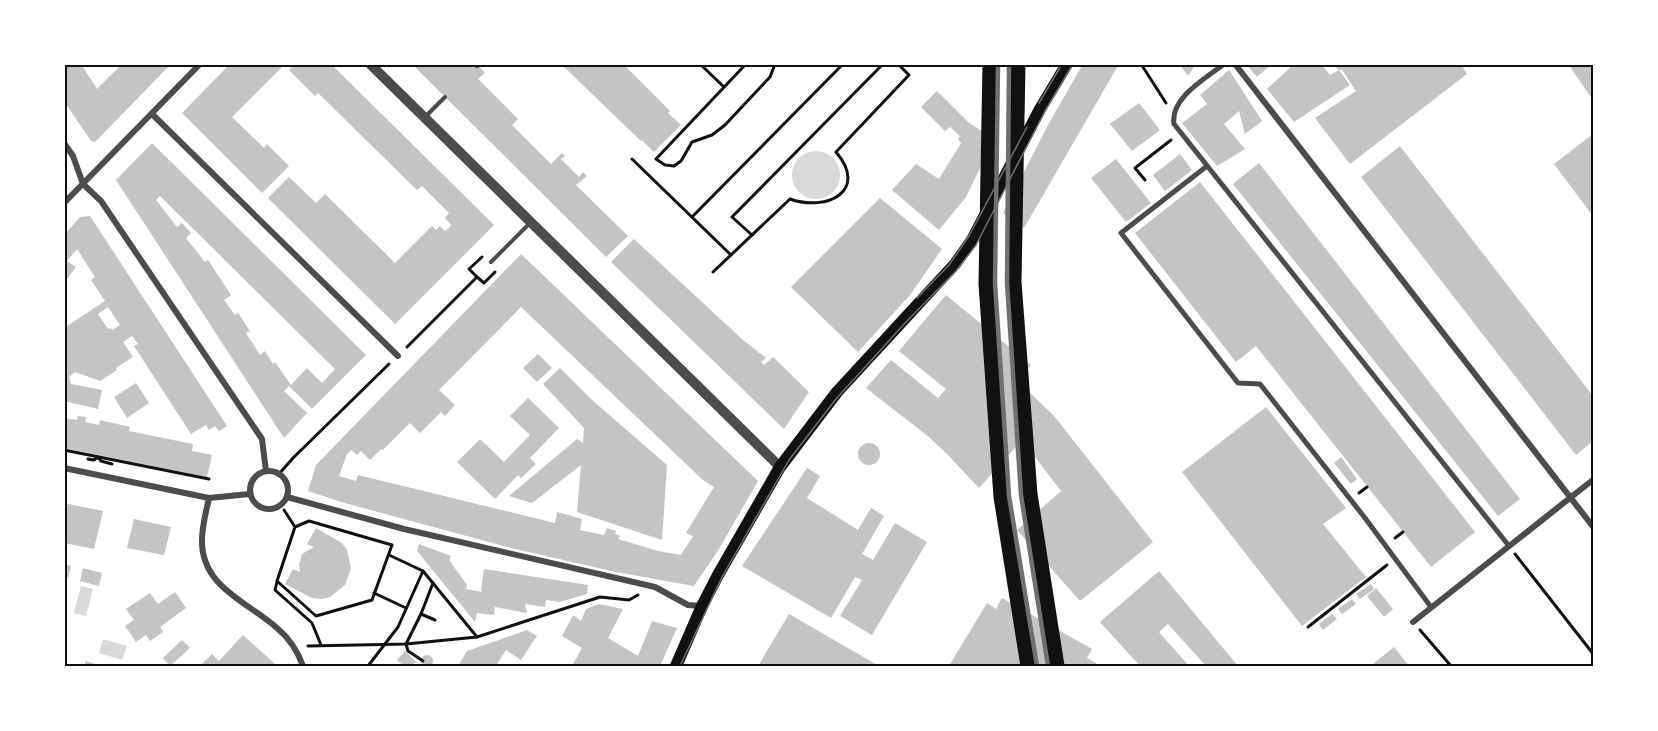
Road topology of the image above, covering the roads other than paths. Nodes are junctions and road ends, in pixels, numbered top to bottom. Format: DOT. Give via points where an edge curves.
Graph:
graph roads {
  1 [pos="200,64"];
  2 [pos="370,64"];
  3 [pos="990,64"];
  4 [pos="1018,64"];
  5 [pos="1067,64"];
  6 [pos="1224,64"];
  7 [pos="1235,64"];
  8 [pos="445,98"];
  9 [pos="152,114"];
  10 [pos="424,118"];
  11 [pos="64,143"];
  12 [pos="1207,166"];
  13 [pos="83,184"];
  14 [pos="64,203"];
  15 [pos="530,222"];
  16 [pos="491,262"];
  17 [pos="398,356"];
  18 [pos="780,467"];
  19 [pos="64,468"];
  20 [pos="267,471"];
  21 [pos="1593,479"];
  22 [pos="250,494"];
  23 [pos="287,496"];
  24 [pos="1570,497"];
  25 [pos="209,498"];
  26 [pos="1593,528"];
  27 [pos="1509,546"];
  28 [pos="702,606"];
  29 [pos="1431,607"];
  30 [pos="1413,622"];
  31 [pos="303,666"];
  32 [pos="676,666"];
  33 [pos="1028,666"];
  34 [pos="1057,666"];
  1 -- 9 [label="street"];
  2 -- 10 [label="street"];
  3 -- 33 [label="highway" via="986,284 1001,497"];
  4 -- 34 [label="highway" via="1014,282 1030,494"];
  5 -- 18 [label="main road" via="972,240 955,264 837,392"];
  6 -- 12 [label="street" via="1181,99 1173,113 1174,124"];
  7 -- 24 [label="street"];
  8 -- 10 [label="lane"];
  9 -- 13 [label="street"];
  9 -- 17 [label="street"];
  10 -- 15 [label="street"];
  11 -- 13 [label="street"];
  12 -- 27 [label="street"];
  12 -- 29 [label="street" via="1122,233 1238,383 1260,384"];
  13 -- 14 [label="street"];
  13 -- 20 [label="street" via="101,201 262,439"];
  15 -- 16 [label="lane"];
  15 -- 18 [label="street"];
  18 -- 28 [label="main road"];
  19 -- 25 [label="street"];
  20 -- 22 [label="street" via="251,481"];
  20 -- 23 [label="street" via="284,478"];
  21 -- 24 [label="street"];
  22 -- 23 [label="street" via="258,506 266,509 280,505"];
  22 -- 25 [label="street"];
  23 -- 28 [label="street" via="404,529 655,587 688,605"];
  24 -- 26 [label="street"];
  24 -- 27 [label="street"];
  25 -- 31 [label="street" via="202,541 210,572 222,587 277,628 295,648"];
  27 -- 29 [label="street"];
  28 -- 32 [label="main road"];
  29 -- 30 [label="street"];
}
